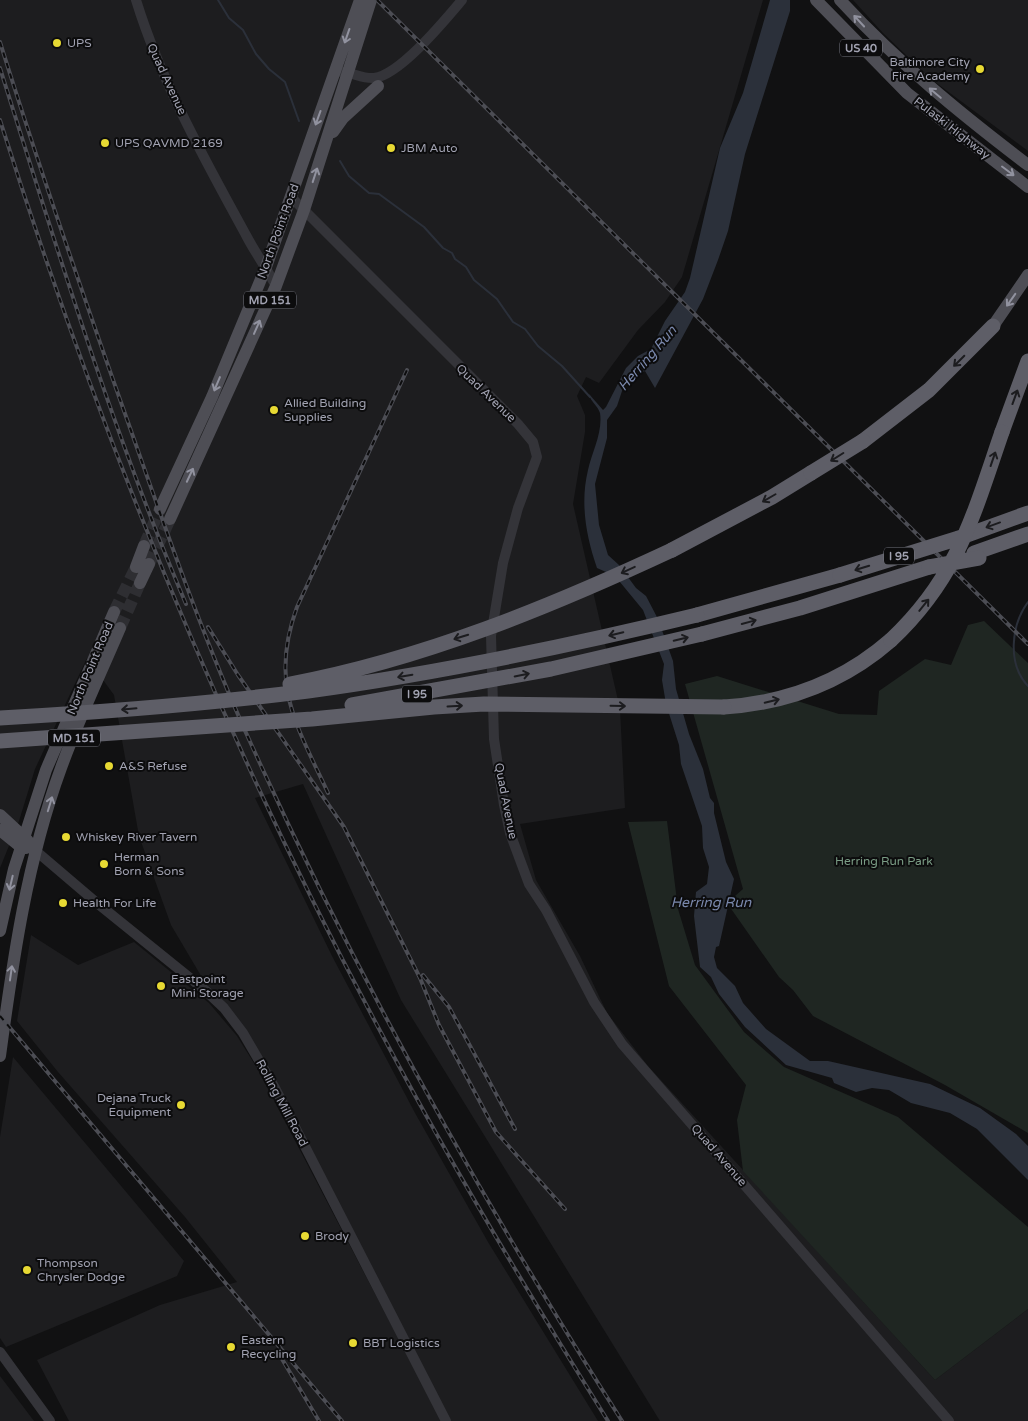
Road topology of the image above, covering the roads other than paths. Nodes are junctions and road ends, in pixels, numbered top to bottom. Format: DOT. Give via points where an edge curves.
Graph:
graph roads {
  1 [pos="136,0"];
  2 [pos="360,0"];
  3 [pos="371,0"];
  4 [pos="462,0"];
  5 [pos="816,0"];
  6 [pos="840,0"];
  7 [pos="393,70"];
  8 [pos="334,72"];
  9 [pos="348,72"];
  10 [pos="378,86"];
  11 [pos="324,150"];
  12 [pos="1028,165"];
  13 [pos="1028,187"];
  14 [pos="291,197"];
  15 [pos="304,210"];
  16 [pos="266,267"];
  17 [pos="1028,275"];
  18 [pos="276,286"];
  19 [pos="992,326"];
  20 [pos="228,358"];
  21 [pos="1028,361"];
  22 [pos="240,364"];
  23 [pos="209,418"];
  24 [pos="160,509"];
  25 [pos="1028,513"];
  26 [pos="170,519"];
  27 [pos="1028,534"];
  28 [pos="1028,543"];
  29 [pos="144,546"];
  30 [pos="977,555"];
  31 [pos="149,564"];
  32 [pos="136,567"];
  33 [pos="140,583"];
  34 [pos="114,612"];
  35 [pos="120,628"];
  36 [pos="177,704"];
  37 [pos="0,718"];
  38 [pos="128,733"];
  39 [pos="0,741"];
  40 [pos="64,744"];
  41 [pos="0,815"];
  42 [pos="0,830"];
  43 [pos="22,841"];
  44 [pos="36,851"];
  45 [pos="0,931"];
  46 [pos="0,1056"];
  47 [pos="0,1352"];
  48 [pos="50,1421"];
  49 [pos="446,1421"];
  50 [pos="949,1421"];
  1 -- 16 [label="street, Quad Avenue" via="151,49 170,89 248,239"];
  2 -- 8 [label="main road, MD 151, one-way"];
  3 -- 9 [label="main road, MD 151"];
  4 -- 7 [label="street" via="420,47"];
  5 -- 13 [label="main road, Pulaski Highway / US 40, one-way" via="907,93"];
  12 -- 6 [label="main road, Pulaski Highway / US 40, one-way" via="919,79"];
  7 -- 9 [label="street" via="376,78"];
  7 -- 10 [label="street"];
  8 -- 9 [label="street"];
  8 -- 14 [label="main road, North Point Road / MD 151, one-way"];
  9 -- 11 [label="main road, North Point Road / MD 151"];
  10 -- 11 [label="main road" via="343,118"];
  15 -- 11 [label="main road, North Point Road / MD 151, one-way"];
  14 -- 15 [label="street, Quad Avenue"];
  14 -- 16 [label="main road, North Point Road / MD 151"];
  15 -- 18 [label="main road, North Point Road / MD 151"];
  15 -- 50 [label="street, Quad Avenue" via="518,424 535,447 536,463 518,508 503,563 491,636 494,739 510,832 529,884 594,1002 622,1044"];
  16 -- 18 [label="street, Quad Avenue"];
  16 -- 20 [label="main road, North Point Road / MD 151"];
  17 -- 19 [label="main road, one-way"];
  22 -- 18 [label="main road, North Point Road / MD 151, one-way"];
  19 -- 36 [label="highway, one-way, bridge" via="929,390 863,441 747,511 672,550 574,595 474,633 306,681"];
  20 -- 22 [label="main road"];
  20 -- 23 [label="main road, North Point Road / MD 151, one-way"];
  38 -- 21 [label="highway, one-way, bridge" via="434,706 724,708 769,702 815,687 859,665 891,640 927,603 957,556"];
  22 -- 23 [label="main road, North Point Road / MD 151"];
  23 -- 24 [label="main road, North Point Road / MD 151"];
  26 -- 23 [label="main road, North Point Road / MD 151, one-way"];
  25 -- 36 [label="highway, I 95, one-way, bridge" via="840,575 697,615 547,650 307,691"];
  27 -- 30 [label="highway"];
  28 -- 30 [label="highway"];
  29 -- 32 [label="main road"];
  38 -- 30 [label="highway, I 95, one-way, bridge" via="388,700 550,669 702,634"];
  31 -- 33 [label="main road"];
  34 -- 40 [label="main road, North Point Road / MD 151"];
  35 -- 40 [label="main road, North Point Road / MD 151"];
  36 -- 37 [label="highway, I 95, one-way, bridge"];
  38 -- 39 [label="highway, I 95, bridge"];
  40 -- 43 [label="main road, North Point Road / MD 151" via="46,770"];
  44 -- 40 [label="main road, North Point Road / MD 151, one-way"];
  41 -- 43 [label="main road"];
  42 -- 43 [label="main road"];
  43 -- 44 [label="main road"];
  43 -- 45 [label="main road, MD 151, one-way"];
  46 -- 44 [label="main road, MD 151, one-way" via="12,966"];
  44 -- 49 [label="street, Rolling Mill Road" via="206,991 243,1033 275,1088"];
  47 -- 48 [label="street"];
}
